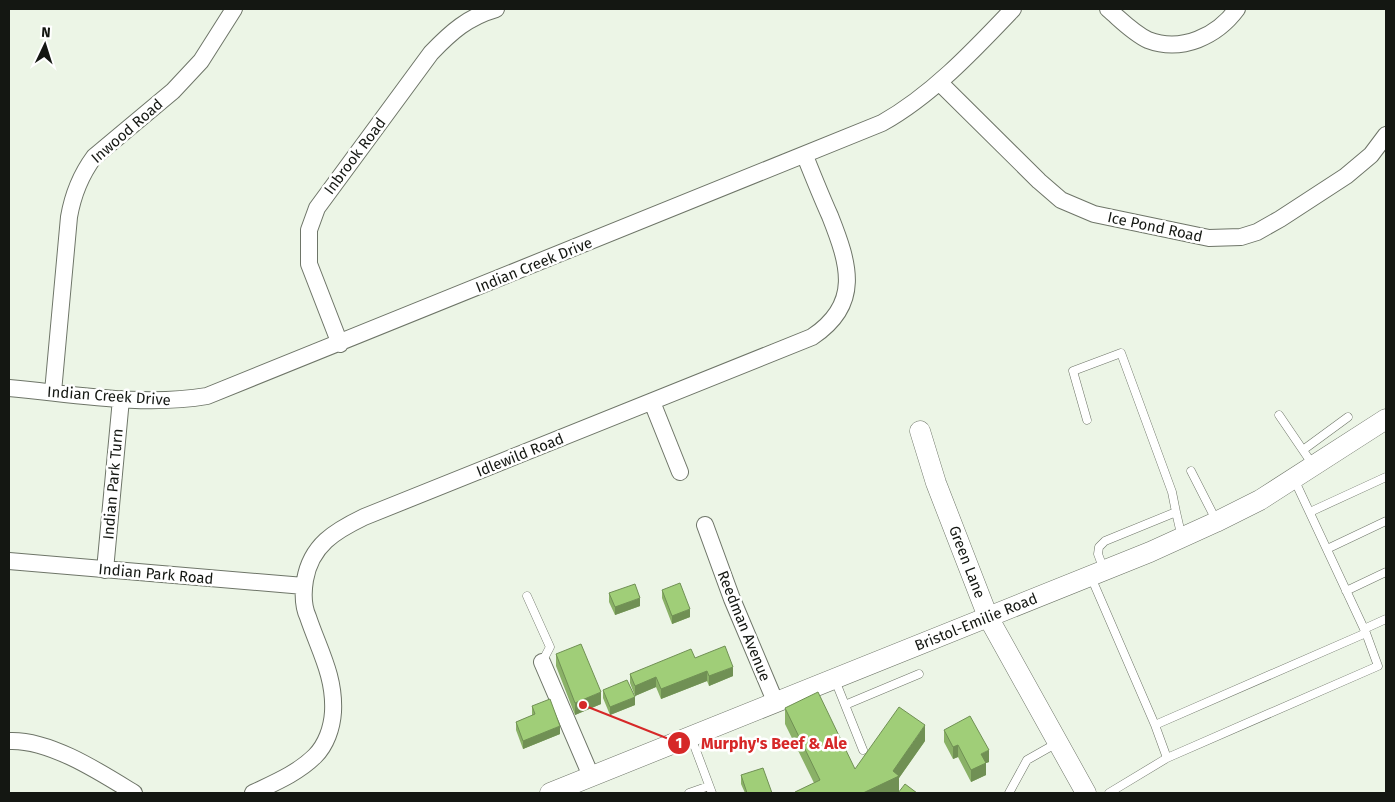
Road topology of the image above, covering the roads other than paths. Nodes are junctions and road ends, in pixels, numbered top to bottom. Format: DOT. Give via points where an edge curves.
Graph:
graph roads {
  1 [pos="234,9"];
  2 [pos="496,9"];
  3 [pos="1108,9"];
  4 [pos="1237,9"];
  5 [pos="1010,10"];
  6 [pos="939,82"];
  7 [pos="1386,135"];
  8 [pos="805,156"];
  9 [pos="340,344"];
  10 [pos="9,388"];
  11 [pos="53,392"];
  12 [pos="121,399"];
  13 [pos="652,402"];
  14 [pos="1279,415"];
  15 [pos="1348,417"];
  16 [pos="1386,419"];
  17 [pos="1087,420"];
  18 [pos="920,430"];
  19 [pos="1303,450"];
  20 [pos="1314,466"];
  21 [pos="1191,471"];
  22 [pos="680,472"];
  23 [pos="1386,477"];
  24 [pos="1294,479"];
  25 [pos="1176,512"];
  26 [pos="1310,512"];
  27 [pos="1386,521"];
  28 [pos="1216,522"];
  29 [pos="705,525"];
  30 [pos="1182,538"];
  31 [pos="1327,549"];
  32 [pos="9,561"];
  33 [pos="105,570"];
  34 [pos="1386,572"];
  35 [pos="1097,573"];
  36 [pos="304,586"];
  37 [pos="1346,591"];
  38 [pos="527,596"];
  39 [pos="988,616"];
  40 [pos="1386,619"];
  41 [pos="1365,631"];
  42 [pos="542,662"];
  43 [pos="918,674"];
  44 [pos="834,678"];
  45 [pos="775,701"];
  46 [pos="845,705"];
  47 [pos="1155,725"];
  48 [pos="690,736"];
  49 [pos="9,742"];
  50 [pos="1059,742"];
  51 [pos="863,750"];
  52 [pos="1167,758"];
  53 [pos="591,776"];
  54 [pos="711,790"];
  55 [pos="134,793"];
  56 [pos="253,793"];
  57 [pos="550,793"];
  58 [pos="689,793"];
  59 [pos="1010,793"];
  60 [pos="1086,793"];
  61 [pos="1109,793"];
  1 -- 11 [label="street, Inwood Road" via="201,62 173,91 104,147 85,169 74,192"];
  2 -- 9 [label="street, Inbrook Road" via="463,22 431,53 317,208 309,230 309,264"];
  3 -- 4 [label="street" via="1147,39 1172,44 1204,38 1220,28"];
  5 -- 6 [label="street, Indian Creek Drive"];
  6 -- 7 [label="street, Ice Pond Road" via="1061,200 1094,214 1210,238 1241,237 1258,232 1346,176 1371,155"];
  6 -- 8 [label="street, Indian Creek Drive" via="904,111"];
  8 -- 9 [label="street, Indian Creek Drive"];
  8 -- 13 [label="street, Idlewild Road" via="847,266 847,293 839,310 832,321 812,337"];
  9 -- 12 [label="street, Indian Creek Drive" via="207,396 180,400"];
  10 -- 11 [label="street, Indian Creek Drive"];
  11 -- 12 [label="street, Indian Creek Drive"];
  12 -- 33 [label="street, Indian Park Turn"];
  13 -- 22 [label="street"];
  13 -- 36 [label="street, Idlewild Road" via="340,528 314,552"];
  14 -- 19 [label="lane"];
  15 -- 19 [label="lane"];
  16 -- 20 [label="street, Bristol-Emilie Road"];
  17 -- 25 [label="lane" via="1074,371 1121,353 1172,492"];
  18 -- 39 [label="street, Green Lane" via="936,483"];
  19 -- 20 [label="lane"];
  20 -- 24 [label="street, Bristol-Emilie Road"];
  21 -- 28 [label="lane"];
  23 -- 26 [label="lane"];
  24 -- 26 [label="lane"];
  24 -- 28 [label="street, Bristol-Emilie Road"];
  25 -- 30 [label="lane"];
  25 -- 35 [label="lane" via="1105,541 1099,547"];
  26 -- 31 [label="lane"];
  27 -- 31 [label="lane"];
  28 -- 30 [label="street, Bristol-Emilie Road"];
  29 -- 45 [label="street, Reedman Avenue"];
  30 -- 35 [label="street, Bristol-Emilie Road"];
  31 -- 37 [label="lane"];
  32 -- 33 [label="street, Indian Park Road"];
  33 -- 36 [label="street, Indian Park Road"];
  34 -- 37 [label="lane"];
  35 -- 39 [label="street, Bristol-Emilie Road"];
  35 -- 47 [label="lane"];
  36 -- 56 [label="street, Idlewild Road" via="307,616 332,683 330,731 314,757 294,772"];
  37 -- 41 [label="lane"];
  38 -- 42 [label="lane" via="550,647"];
  39 -- 44 [label="street, Bristol-Emilie Road"];
  39 -- 50 [label="street, Green Lane"];
  40 -- 41 [label="lane"];
  41 -- 47 [label="lane"];
  41 -- 52 [label="lane" via="1378,666"];
  42 -- 53 [label="street"];
  43 -- 46 [label="lane"];
  44 -- 45 [label="street, Bristol-Emilie Road"];
  44 -- 46 [label="lane"];
  45 -- 48 [label="street, Bristol-Emilie Road"];
  46 -- 51 [label="lane"];
  47 -- 52 [label="lane"];
  48 -- 53 [label="street, Bristol-Emilie Road"];
  48 -- 54 [label="lane"];
  49 -- 55 [label="street" via="35,744 75,760"];
  50 -- 59 [label="lane" via="1027,760"];
  50 -- 60 [label="street, Green Lane"];
  52 -- 61 [label="lane"];
  53 -- 57 [label="street, Bristol-Emilie Road"];
  54 -- 58 [label="lane"];
}
